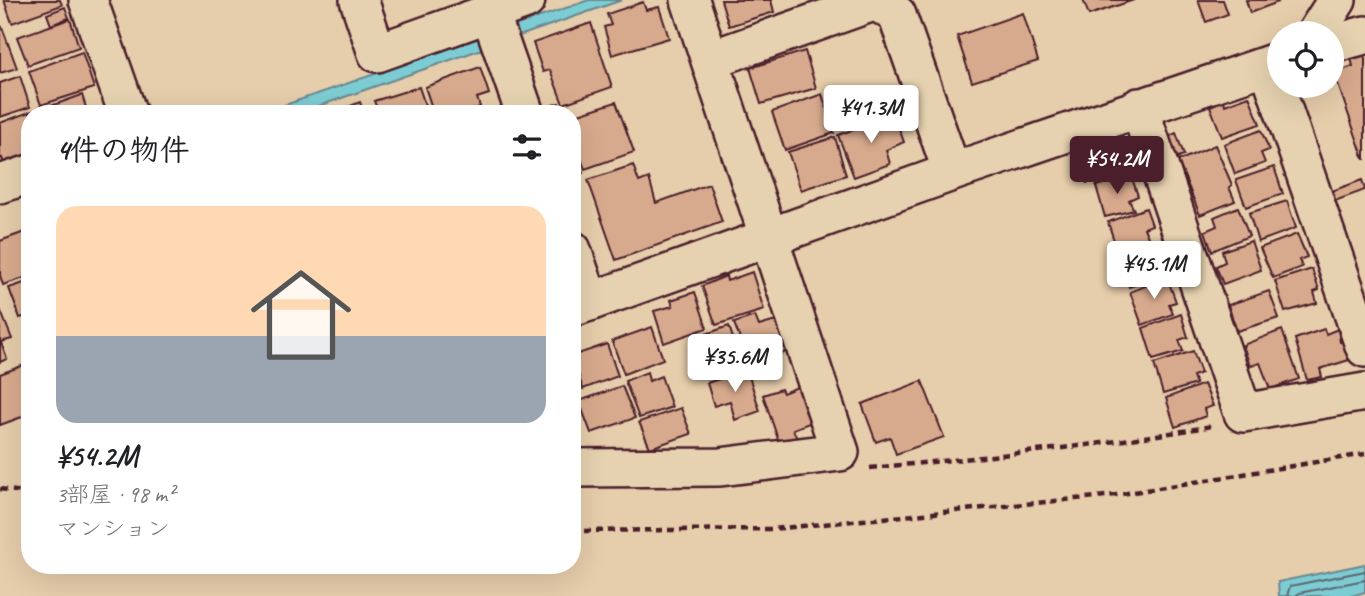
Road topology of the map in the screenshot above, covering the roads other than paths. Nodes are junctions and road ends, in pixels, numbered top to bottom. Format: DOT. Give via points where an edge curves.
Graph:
graph roads {
  1 [pos="88,0"];
  2 [pos="359,0"];
  3 [pos="526,0"];
  4 [pos="690,0"];
  5 [pos="1337,0"];
  6 [pos="490,13"];
  7 [pos="1324,21"];
  8 [pos="1365,35"];
  9 [pos="1344,41"];
  10 [pos="712,59"];
  11 [pos="1267,65"];
  12 [pos="1285,98"];
  13 [pos="125,105"];
  14 [pos="522,105"];
  15 [pos="1139,107"];
  16 [pos="952,172"];
  17 [pos="21,177"];
  18 [pos="0,184"];
  19 [pos="769,239"];
  20 [pos="581,305"];
  21 [pos="1365,348"];
  22 [pos="1365,392"];
  23 [pos="581,468"];
  1 -- 13 [label="street"];
  2 -- 6 [label="street" via="377,53"];
  3 -- 6 [label="street"];
  4 -- 10 [label="street"];
  5 -- 7 [label="street"];
  6 -- 14 [label="street"];
  8 -- 9 [label="street"];
  10 -- 16 [label="street" via="876,1 897,15"];
  10 -- 19 [label="street"];
  11 -- 15 [label="street"];
  12 -- 21 [label="street"];
  15 -- 16 [label="street"];
  15 -- 22 [label="street" via="1243,413"];
  16 -- 19 [label="street"];
  17 -- 18 [label="street"];
  19 -- 20 [label="street"];
  19 -- 23 [label="street" via="841,452 720,467"];
}
